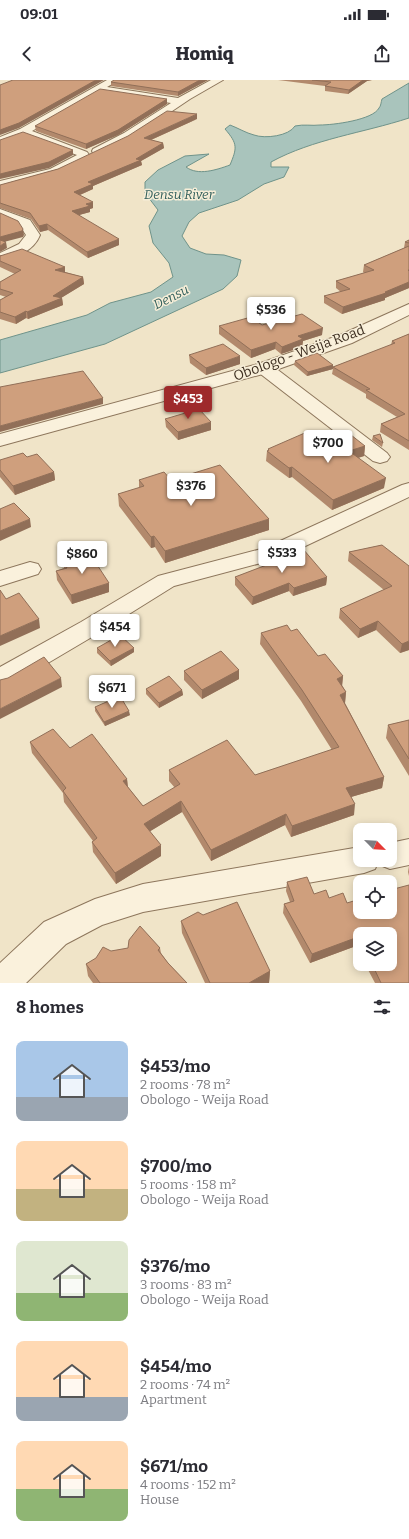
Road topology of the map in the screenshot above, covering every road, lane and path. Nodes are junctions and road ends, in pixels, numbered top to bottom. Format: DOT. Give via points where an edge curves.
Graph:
graph roads {
  1 [pos="114,80"];
  2 [pos="218,80"];
  3 [pos="99,89"];
  4 [pos="179,101"];
  5 [pos="24,132"];
  6 [pos="0,141"];
  7 [pos="84,156"];
  8 [pos="0,185"];
  9 [pos="0,214"];
  10 [pos="0,257"];
  11 [pos="409,309"];
  12 [pos="264,368"];
  13 [pos="0,440"];
  14 [pos="380,457"];
  15 [pos="409,490"];
  16 [pos="30,569"];
  17 [pos="0,579"];
  18 [pos="0,679"];
  19 [pos="409,852"];
  20 [pos="397,855"];
  21 [pos="353,862"];
  22 [pos="2,983"];
  1 -- 3 [label="street"];
  2 -- 4 [label="street"];
  3 -- 4 [label="street"];
  3 -- 5 [label="street"];
  4 -- 7 [label="street" via="123,138"];
  5 -- 6 [label="street"];
  5 -- 7 [label="street"];
  7 -- 8 [label="street" via="54,171"];
  9 -- 10 [label="street" via="25,223 33,235 31,242 19,250"];
  11 -- 12 [label="street, Obologo - Weija Road" via="346,339"];
  12 -- 13 [label="street, Obologo - Weija Road"];
  12 -- 14 [label="street"];
  15 -- 18 [label="street" via="272,553 166,581"];
  16 -- 17 [label="street"];
  19 -- 20 [label="street"];
  21 -- 22 [label="street" via="143,898 95,913 55,933"];
}
